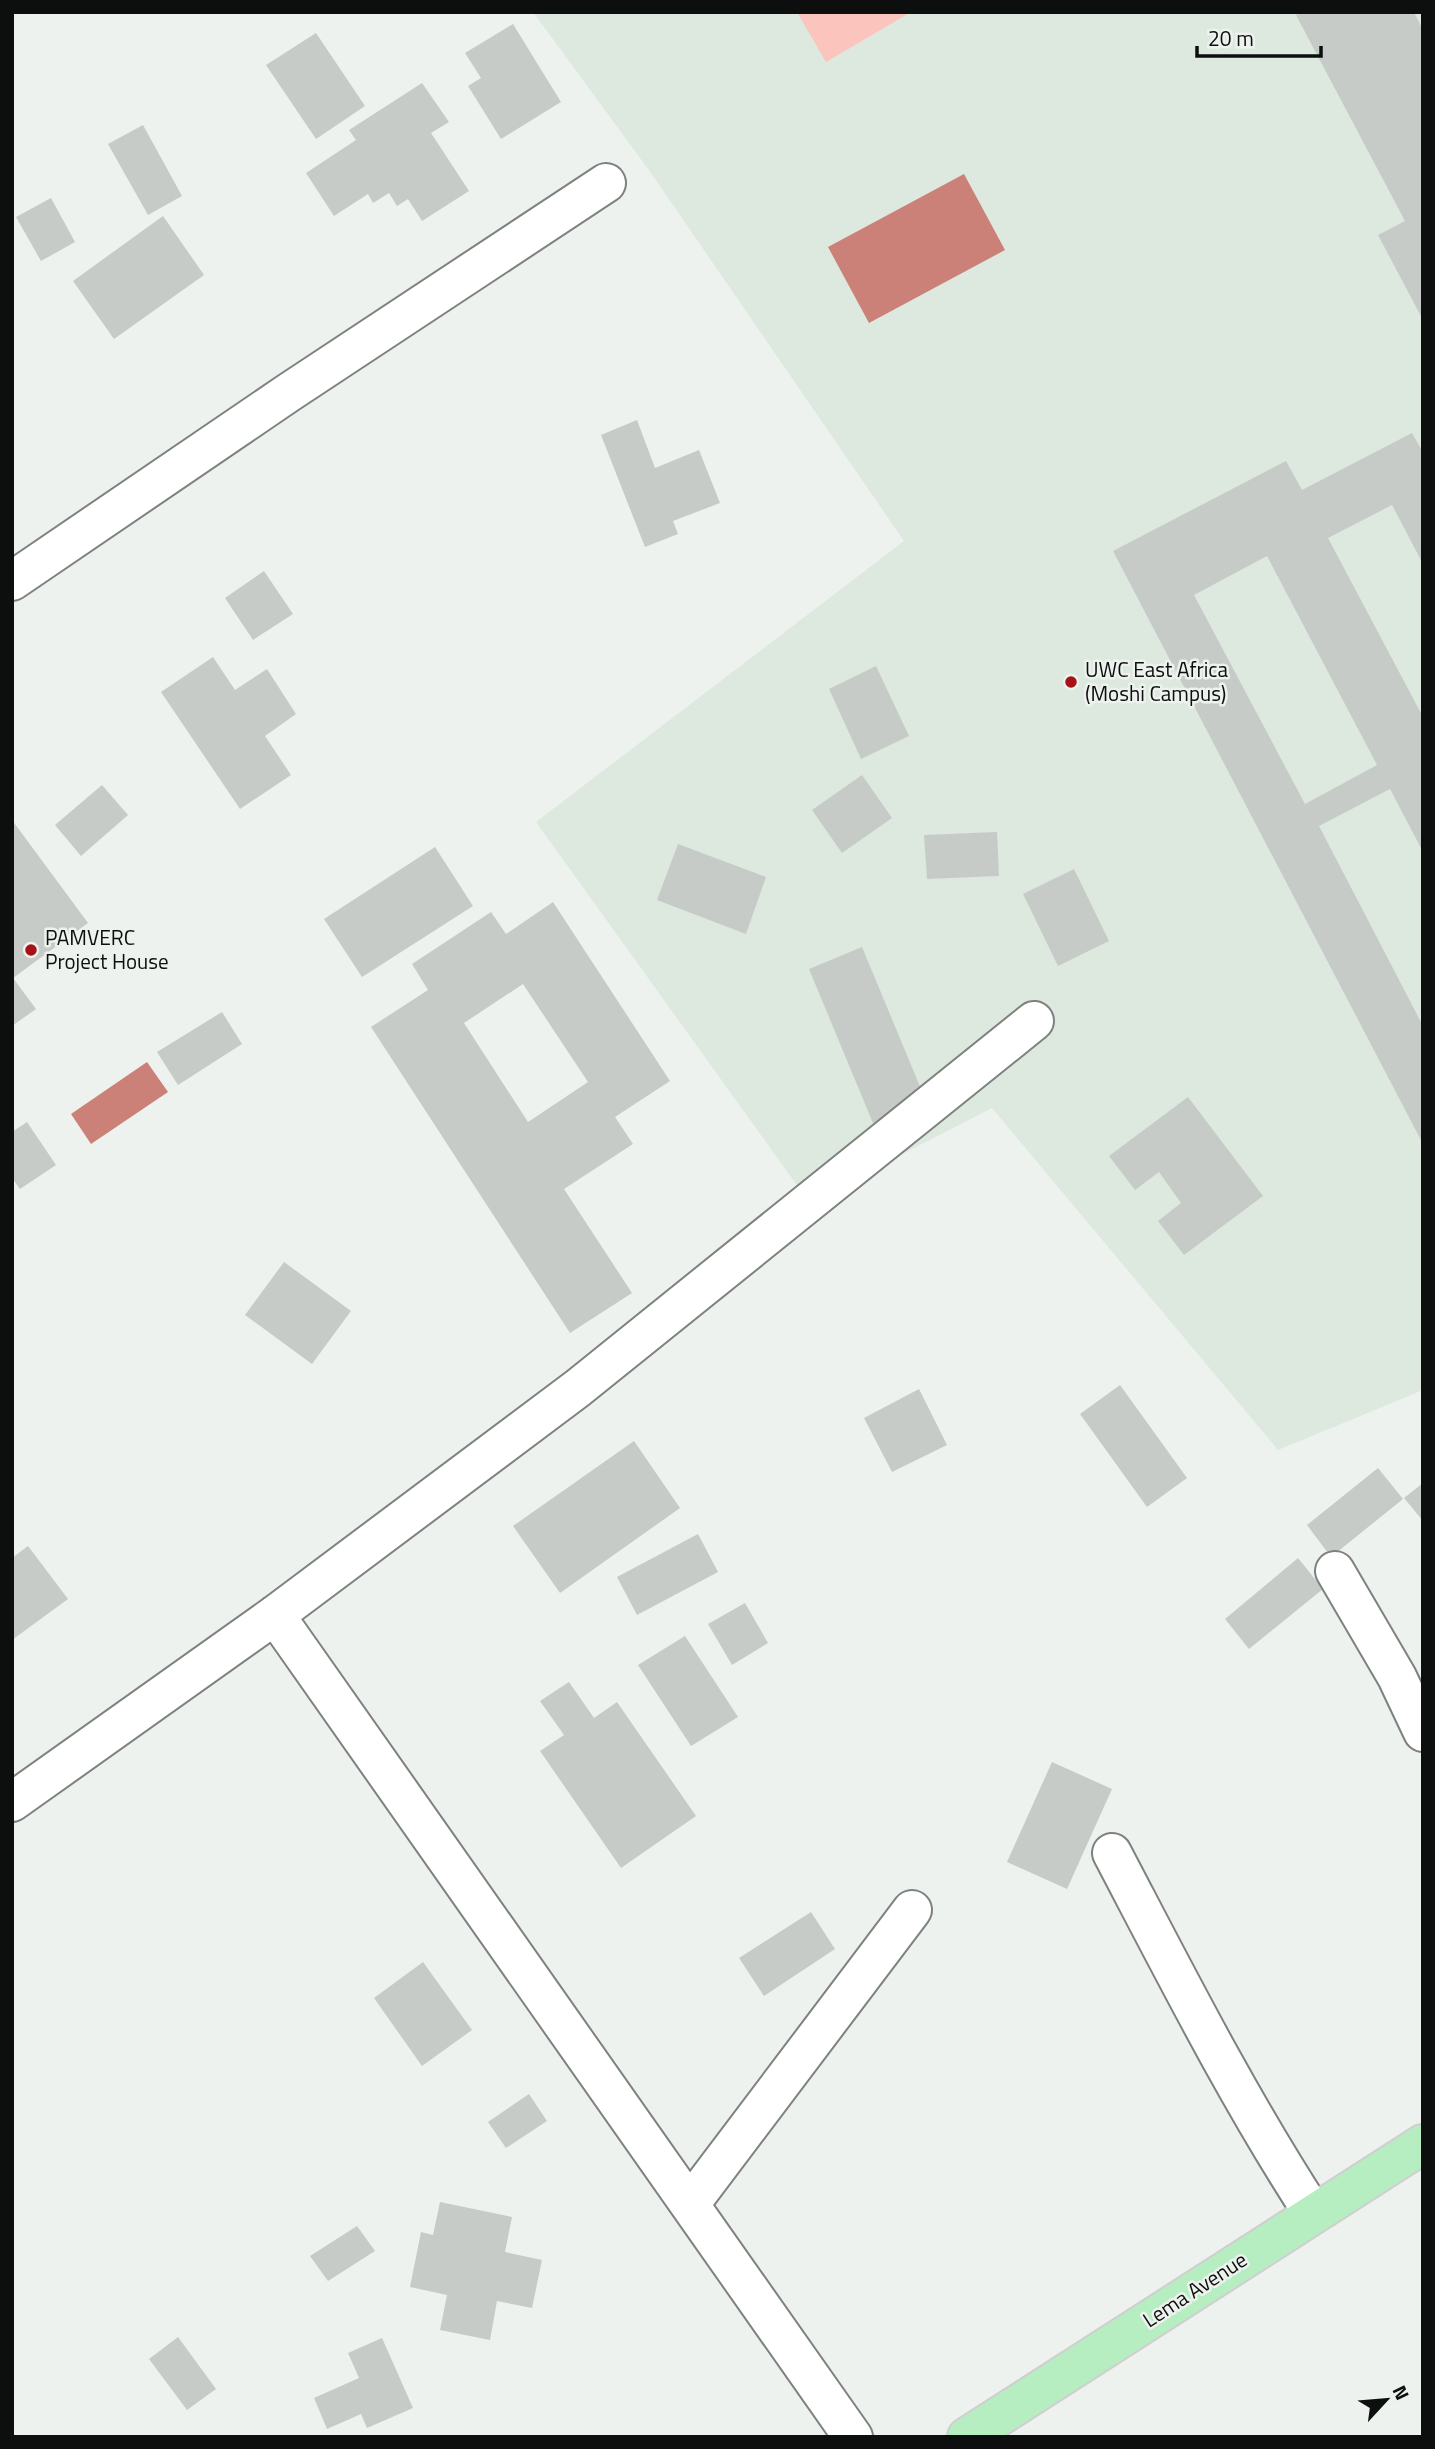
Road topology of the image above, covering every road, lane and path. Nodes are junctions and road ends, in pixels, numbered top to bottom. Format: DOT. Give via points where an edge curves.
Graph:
graph roads {
  1 [pos="606,183"];
  2 [pos="12,581"];
  3 [pos="1034,1021"];
  4 [pos="1335,1571"];
  5 [pos="275,1615"];
  6 [pos="1423,1732"];
  7 [pos="12,1802"];
  8 [pos="1112,1853"];
  9 [pos="912,1910"];
  10 [pos="1423,2144"];
  11 [pos="690,2204"];
  12 [pos="1312,2213"];
  13 [pos="853,2437"];
  14 [pos="967,2437"];
  1 -- 2 [label="street"];
  3 -- 5 [label="street" via="578,1388"];
  4 -- 6 [label="street" via="1397,1677"];
  5 -- 7 [label="street"];
  5 -- 11 [label="street"];
  8 -- 12 [label="street" via="1211,2044"];
  9 -- 11 [label="street"];
  10 -- 12 [label="main road, Lema Avenue"];
  11 -- 13 [label="street"];
  12 -- 14 [label="main road, Lema Avenue"];
}
